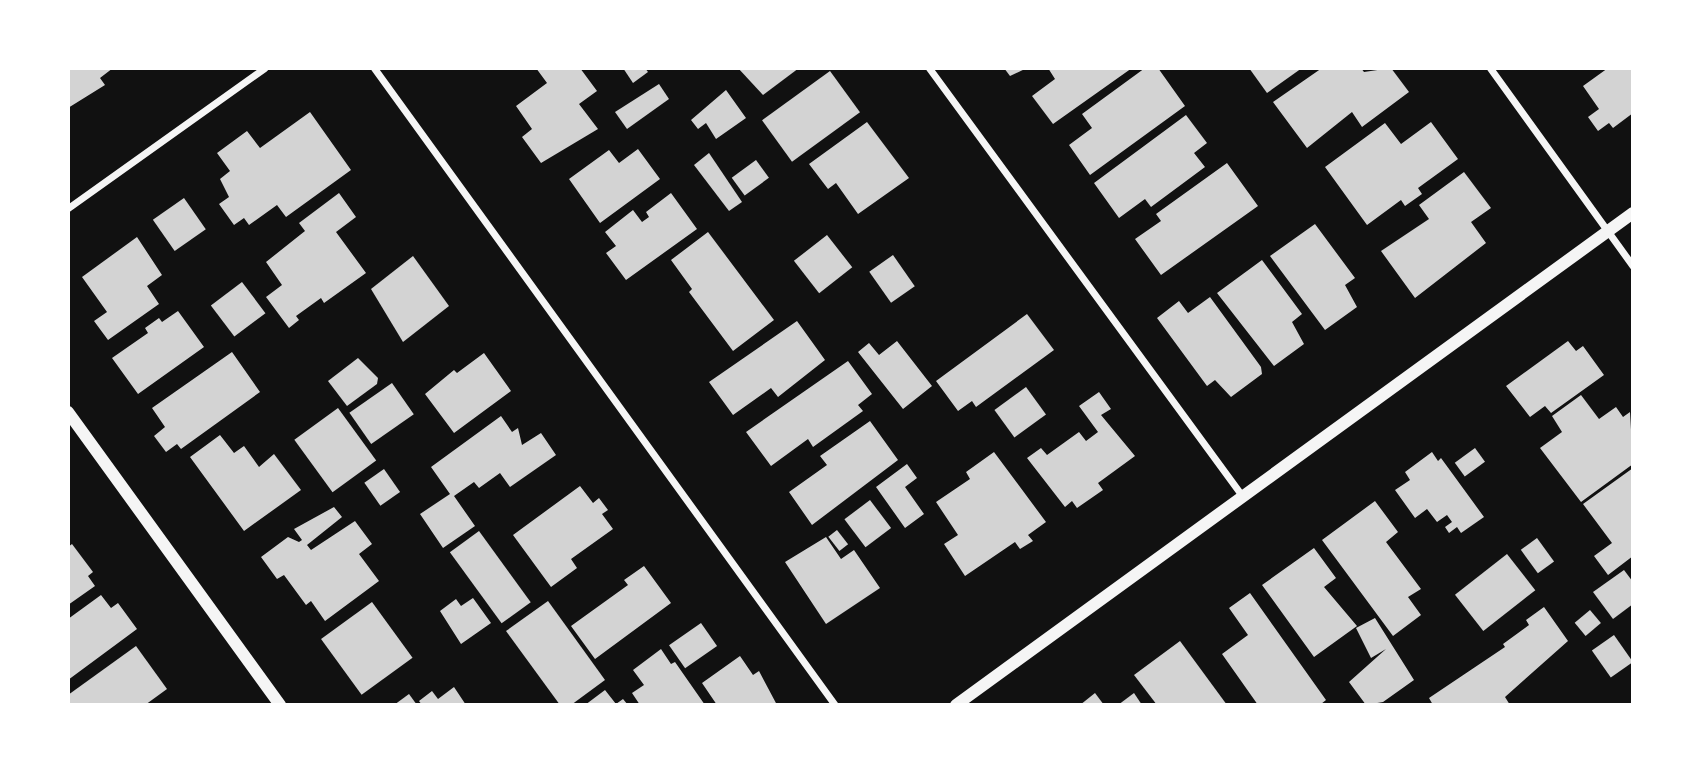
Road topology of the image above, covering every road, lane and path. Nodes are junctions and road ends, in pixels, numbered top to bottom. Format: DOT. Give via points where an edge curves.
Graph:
graph roads {
  1 [pos="264,68"];
  2 [pos="374,68"];
  3 [pos="929,68"];
  4 [pos="1490,68"];
  5 [pos="68,208"];
  6 [pos="1633,214"];
  7 [pos="1607,232"];
  8 [pos="1633,266"];
  9 [pos="68,412"];
  10 [pos="1243,497"];
  11 [pos="280,705"];
  12 [pos="835,705"];
  13 [pos="956,705"];
  1 -- 5 [label="street"];
  2 -- 12 [label="street"];
  3 -- 10 [label="street"];
  4 -- 7 [label="street"];
  6 -- 7 [label="street"];
  7 -- 8 [label="street"];
  7 -- 10 [label="street"];
  9 -- 11 [label="street"];
  10 -- 13 [label="street"];
}
